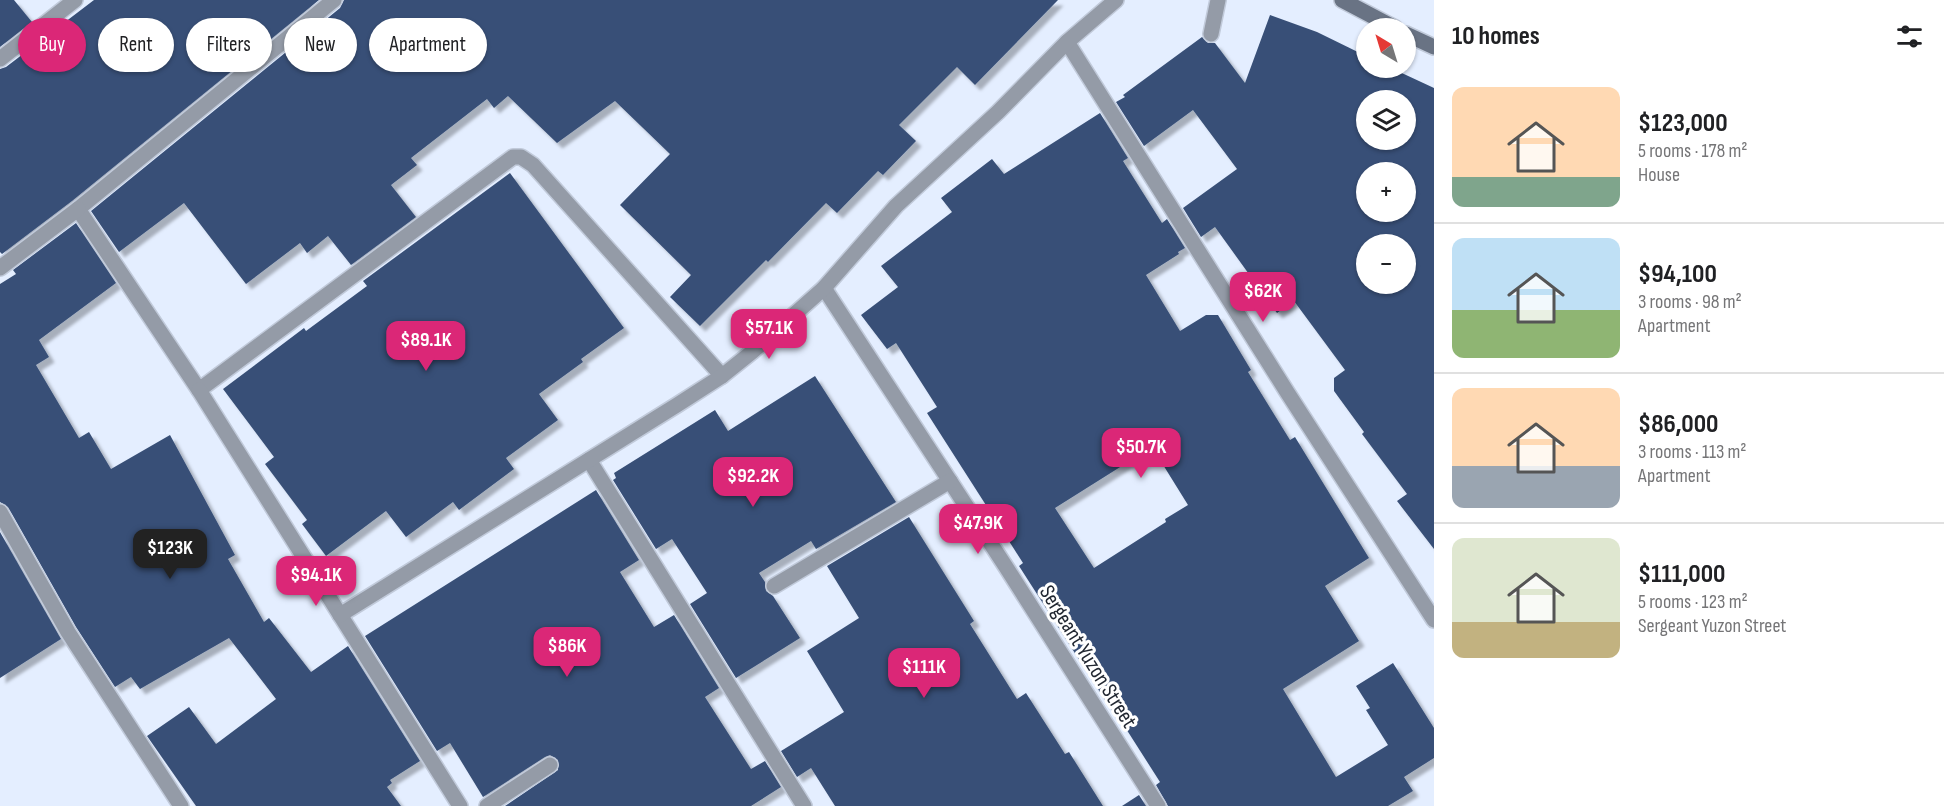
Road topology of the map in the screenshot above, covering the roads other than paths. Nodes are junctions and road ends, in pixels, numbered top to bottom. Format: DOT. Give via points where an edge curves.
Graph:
graph roads {
  1 [pos="75,0"];
  2 [pos="334,0"];
  3 [pos="1116,0"];
  4 [pos="1218,0"];
  5 [pos="1342,0"];
  6 [pos="1376,18"];
  7 [pos="1211,34"];
  8 [pos="1416,39"];
  9 [pos="1067,42"];
  10 [pos="1434,47"];
  11 [pos="0,59"];
  12 [pos="78,209"];
  13 [pos="0,268"];
  14 [pos="824,288"];
  15 [pos="722,376"];
  16 [pos="199,390"];
  17 [pos="589,460"];
  18 [pos="950,481"];
  19 [pos="0,512"];
  20 [pos="774,586"];
  21 [pos="340,615"];
  22 [pos="1434,620"];
  23 [pos="550,765"];
  24 [pos="181,806"];
  25 [pos="460,806"];
  26 [pos="487,806"];
  27 [pos="804,806"];
  28 [pos="1158,806"];
  1 -- 11 [label="street"];
  2 -- 12 [label="street"];
  3 -- 9 [label="street"];
  4 -- 7 [label="street"];
  5 -- 6 [label="street"];
  8 -- 10 [label="street"];
  9 -- 14 [label="street" via="896,206"];
  9 -- 22 [label="street"];
  12 -- 13 [label="street"];
  12 -- 16 [label="street"];
  14 -- 15 [label="street"];
  14 -- 18 [label="street, Sergeant Yuzon Street"];
  15 -- 16 [label="street" via="533,165 513,157"];
  15 -- 17 [label="street"];
  16 -- 21 [label="street"];
  17 -- 21 [label="street"];
  17 -- 27 [label="street"];
  18 -- 20 [label="street"];
  18 -- 28 [label="street, Sergeant Yuzon Street"];
  19 -- 24 [label="street" via="68,632"];
  21 -- 25 [label="street"];
  23 -- 26 [label="street"];
}
